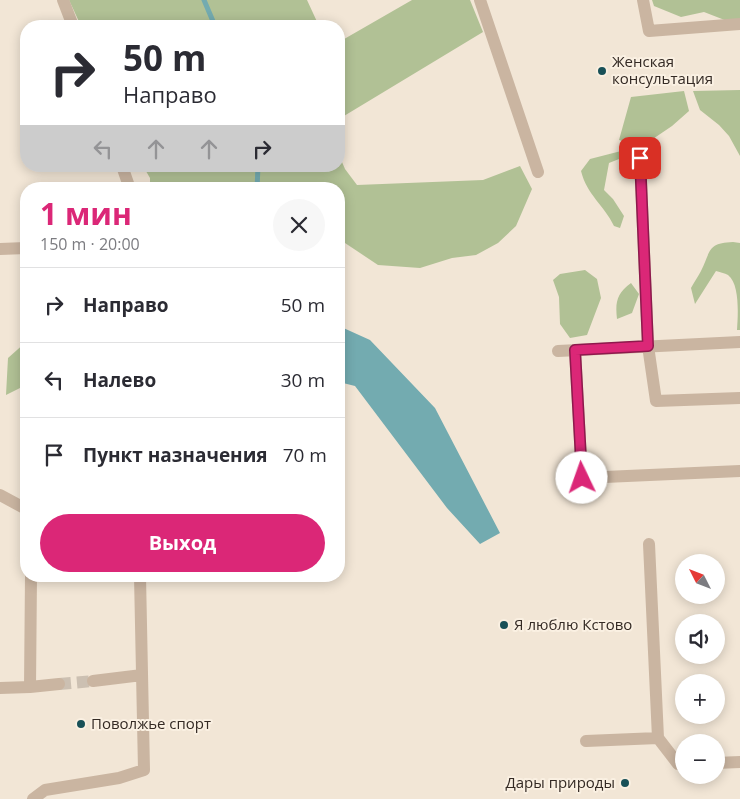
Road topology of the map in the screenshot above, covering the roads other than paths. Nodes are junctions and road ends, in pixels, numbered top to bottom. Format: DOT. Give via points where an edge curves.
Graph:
graph roads {
  1 [pos="63,0"];
  2 [pos="480,0"];
  3 [pos="643,0"];
  4 [pos="71,20"];
  5 [pos="740,24"];
  6 [pos="640,158"];
  7 [pos="538,172"];
  8 [pos="20,248"];
  9 [pos="0,249"];
  10 [pos="740,342"];
  11 [pos="648,346"];
  12 [pos="575,350"];
  13 [pos="558,351"];
  14 [pos="740,398"];
  15 [pos="740,471"];
  16 [pos="0,495"];
  17 [pos="20,506"];
  18 [pos="649,544"];
  19 [pos="31,582"];
  20 [pos="140,582"];
  21 [pos="142,676"];
  22 [pos="93,681"];
  23 [pos="59,684"];
  24 [pos="30,687"];
  25 [pos="0,688"];
  26 [pos="658,738"];
  27 [pos="586,740"];
  28 [pos="675,760"];
  29 [pos="740,762"];
  30 [pos="725,763"];
  31 [pos="33,799"];
  1 -- 4 [label="street"];
  2 -- 7 [label="street"];
  3 -- 5 [label="street" via="649,31"];
  6 -- 11 [label="street"];
  8 -- 9 [label="street"];
  10 -- 11 [label="street"];
  11 -- 12 [label="street"];
  11 -- 14 [label="street" via="656,401"];
  12 -- 13 [label="street"];
  12 -- 15 [label="street" via="582,478"];
  16 -- 17 [label="street"];
  18 -- 26 [label="street"];
  19 -- 24 [label="street"];
  20 -- 21 [label="street"];
  21 -- 22 [label="street"];
  21 -- 31 [label="street" via="144,770 119,778 44,790"];
  23 -- 24 [label="street"];
  24 -- 25 [label="street"];
  26 -- 27 [label="street"];
  26 -- 28 [label="street"];
  29 -- 30 [label="street"];
}
